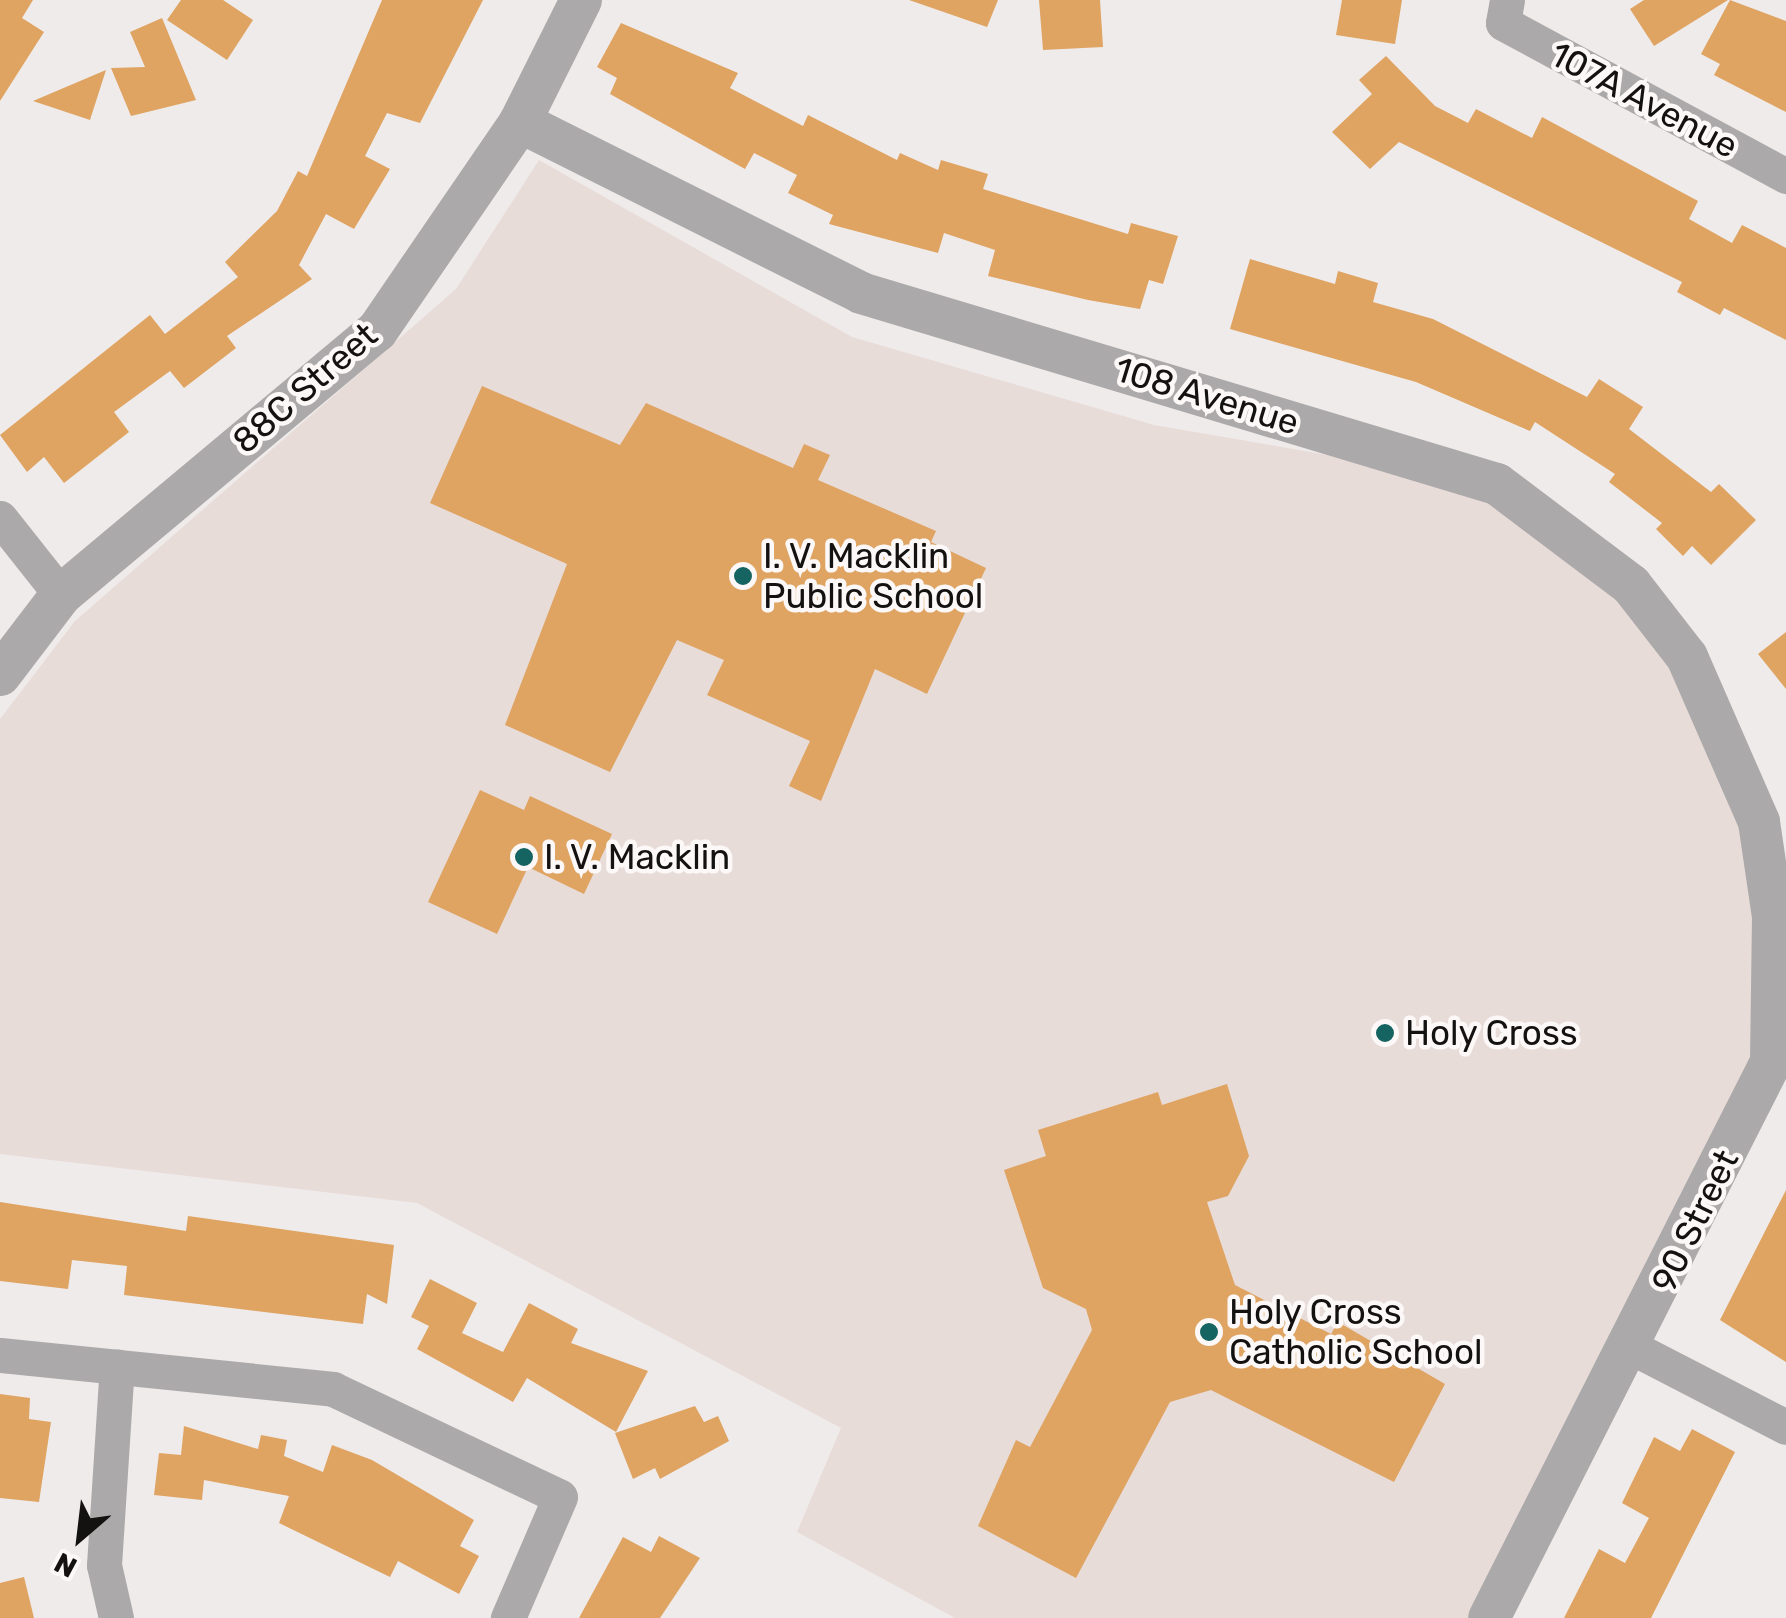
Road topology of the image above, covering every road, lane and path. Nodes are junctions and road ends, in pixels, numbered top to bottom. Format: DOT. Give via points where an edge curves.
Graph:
graph roads {
  1 [pos="580,0"];
  2 [pos="1505,12"];
  3 [pos="520,122"];
  4 [pos="1786,176"];
  5 [pos="0,518"];
  6 [pos="61,595"];
  7 [pos="0,675"];
  8 [pos="1773,816"];
  9 [pos="1633,1348"];
  10 [pos="0,1355"];
  11 [pos="117,1366"];
  12 [pos="1786,1427"];
  13 [pos="116,1618"];
  14 [pos="508,1618"];
  15 [pos="1489,1618"];
  1 -- 3 [label="street, 88C Street"];
  2 -- 4 [label="street, 107A Avenue"];
  3 -- 6 [label="street, 88C Street" via="377,331"];
  3 -- 8 [label="street, 108 Avenue" via="861,293 1498,484 1631,585 1688,657"];
  5 -- 6 [label="street"];
  6 -- 7 [label="street, 88C Street"];
  8 -- 9 [label="street, 90 Street" via="1771,1062"];
  9 -- 12 [label="street"];
  9 -- 15 [label="street, 90 Street"];
  10 -- 11 [label="street"];
  11 -- 13 [label="street" via="104,1565"];
  11 -- 14 [label="street" via="333,1389 560,1497"];
}
